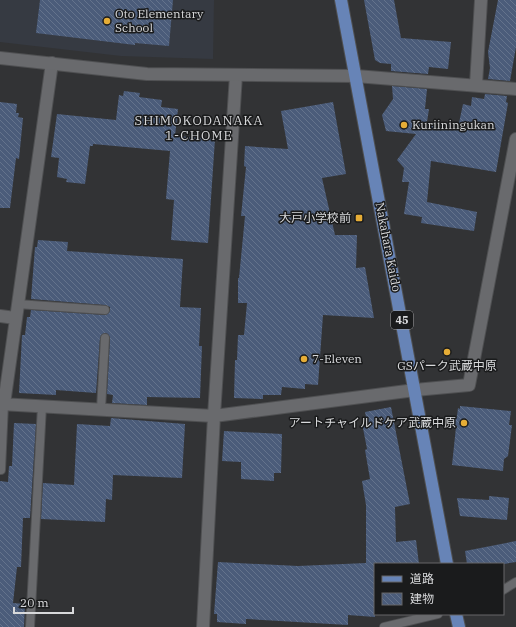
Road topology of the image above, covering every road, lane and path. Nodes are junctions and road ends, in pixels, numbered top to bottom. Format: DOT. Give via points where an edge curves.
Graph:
graph roads {
  1 [pos="341,0"];
  2 [pos="481,0"];
  3 [pos="0,58"];
  4 [pos="52,63"];
  5 [pos="236,75"];
  6 [pos="356,76"];
  7 [pos="476,85"];
  8 [pos="516,89"];
  9 [pos="516,139"];
  10 [pos="17,304"];
  11 [pos="105,310"];
  12 [pos="0,316"];
  13 [pos="15,318"];
  14 [pos="105,338"];
  15 [pos="415,390"];
  16 [pos="2,404"];
  17 [pos="42,406"];
  18 [pos="101,409"];
  19 [pos="214,416"];
  20 [pos="1,470"];
  21 [pos="447,563"];
  22 [pos="516,582"];
  23 [pos="504,589"];
  24 [pos="434,615"];
  25 [pos="456,615"];
  26 [pos="30,627"];
  27 [pos="203,627"];
  28 [pos="384,627"];
  29 [pos="459,627"];
  1 -- 6 [label="main road, Nakahara Kaido / 45"];
  2 -- 7 [label="street"];
  3 -- 4 [label="street"];
  4 -- 5 [label="street" via="147,74"];
  4 -- 10 [label="street"];
  5 -- 6 [label="street"];
  5 -- 19 [label="street"];
  6 -- 7 [label="street"];
  6 -- 15 [label="main road, Nakahara Kaido / 45"];
  7 -- 8 [label="street"];
  9 -- 15 [label="street" via="469,385"];
  10 -- 11 [label="lane"];
  10 -- 13 [label="street"];
  12 -- 13 [label="street"];
  13 -- 16 [label="street"];
  14 -- 18 [label="lane"];
  15 -- 19 [label="street"];
  15 -- 21 [label="main road, Nakahara Kaido / 45"];
  16 -- 17 [label="street"];
  16 -- 20 [label="lane"];
  17 -- 18 [label="street"];
  17 -- 26 [label="lane"];
  18 -- 19 [label="street"];
  19 -- 27 [label="street"];
  22 -- 23 [label="lane"];
  24 -- 28 [label="lane"];
  25 -- 29 [label="main road"];
}
